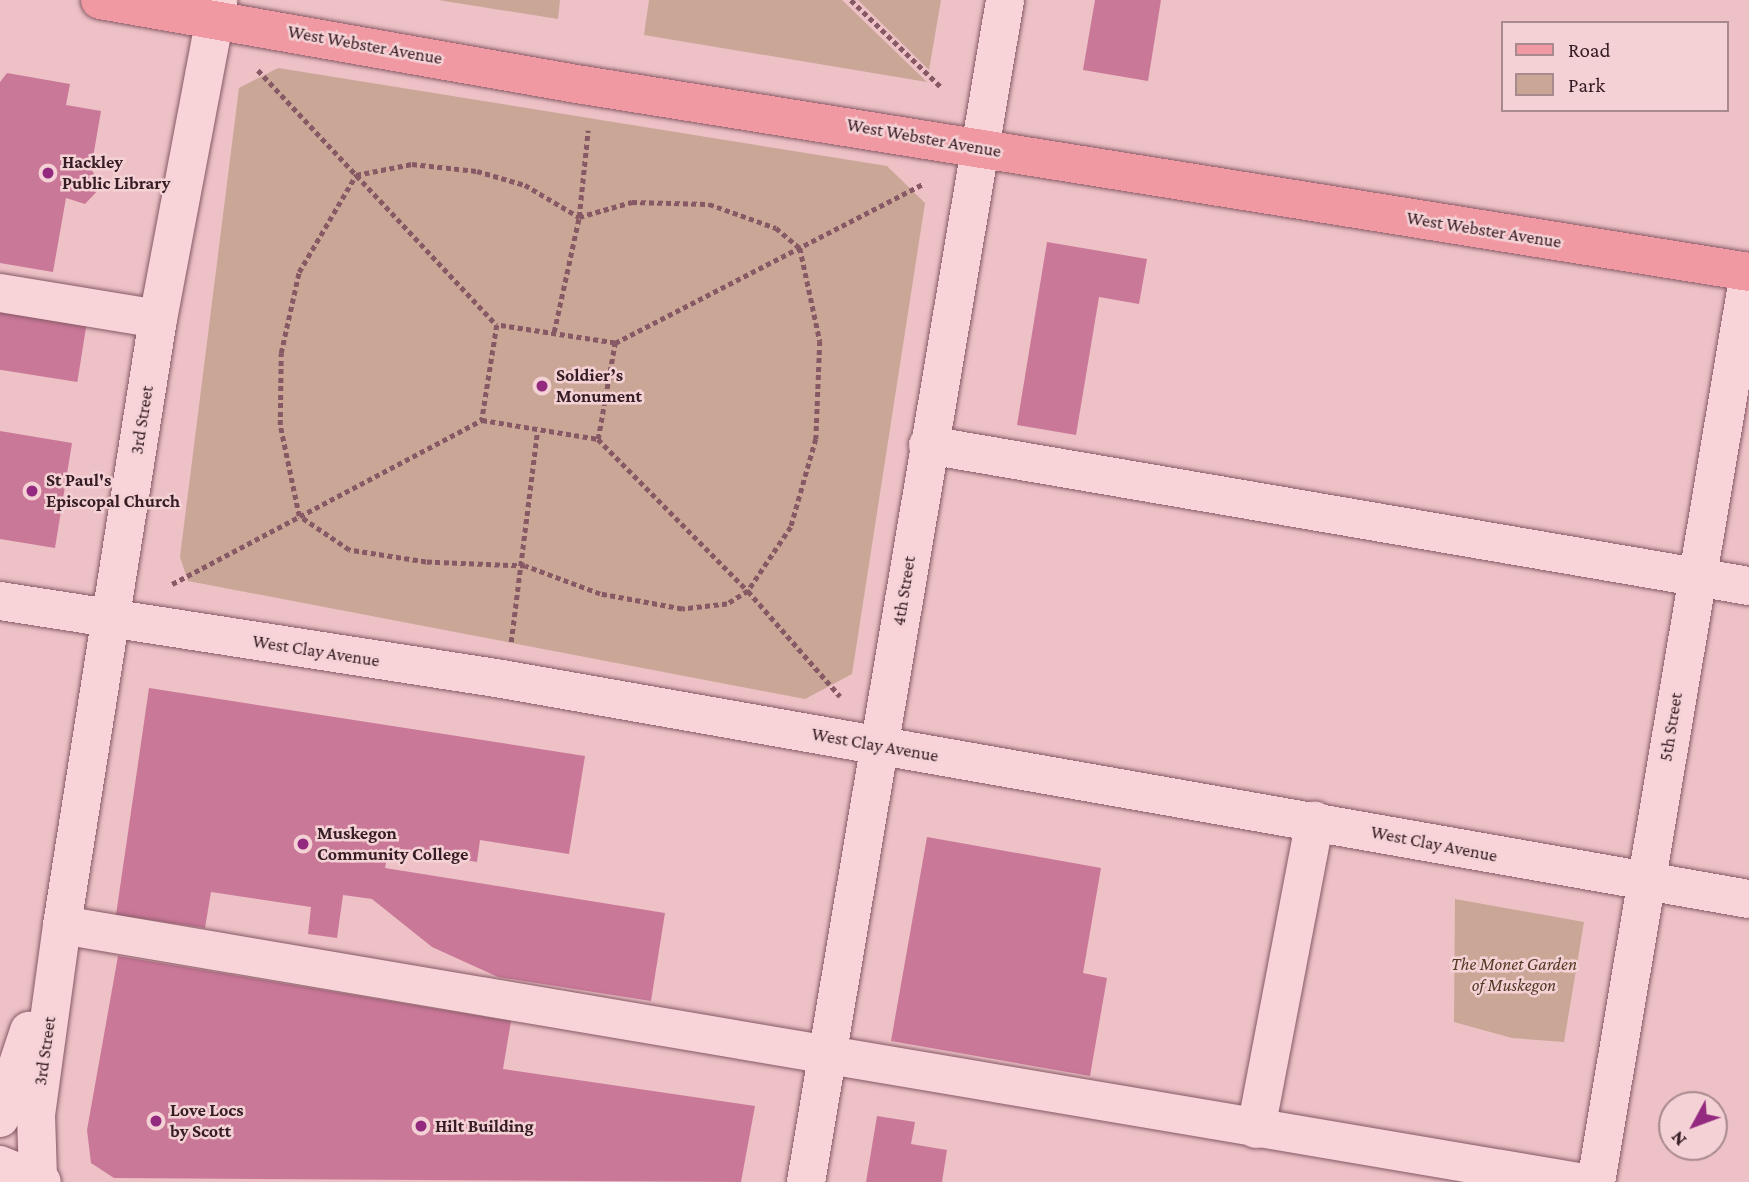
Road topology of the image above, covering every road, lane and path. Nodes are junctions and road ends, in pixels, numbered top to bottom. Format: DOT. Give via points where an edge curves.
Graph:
graph roads {
  1 [pos="100,0"];
  2 [pos="851,0"];
  3 [pos="1004,0"];
  4 [pos="216,9"];
  5 [pos="258,70"];
  6 [pos="942,88"];
  7 [pos="588,130"];
  8 [pos="981,148"];
  9 [pos="356,175"];
  10 [pos="923,184"];
  11 [pos="579,217"];
  12 [pos="800,248"];
  13 [pos="1749,272"];
  14 [pos="0,293"];
  15 [pos="158,319"];
  16 [pos="497,325"];
  17 [pos="554,332"];
  18 [pos="615,343"];
  19 [pos="482,419"];
  20 [pos="537,432"];
  21 [pos="598,439"];
  22 [pos="928,445"];
  23 [pos="299,516"];
  24 [pos="525,566"];
  25 [pos="1696,577"];
  26 [pos="172,584"];
  27 [pos="1749,586"];
  28 [pos="748,591"];
  29 [pos="0,601"];
  30 [pos="111,619"];
  31 [pos="511,642"];
  32 [pos="840,695"];
  33 [pos="880,747"];
  34 [pos="1315,821"];
  35 [pos="1645,883"];
  36 [pos="1749,899"];
  37 [pos="62,925"];
  38 [pos="822,1059"];
  39 [pos="0,1118"];
  40 [pos="1256,1129"];
  41 [pos="0,1164"];
  42 [pos="40,1180"];
  43 [pos="806,1182"];
  44 [pos="1578,1182"];
  45 [pos="1596,1182"];
  1 -- 4 [label="main road, West Webster Avenue"];
  2 -- 6 [label="path"];
  3 -- 8 [label="street, 4th Street"];
  4 -- 8 [label="main road, West Webster Avenue"];
  4 -- 15 [label="street, 3rd Street"];
  5 -- 9 [label="path"];
  7 -- 11 [label="path"];
  8 -- 13 [label="main road, West Webster Avenue"];
  8 -- 22 [label="street, 4th Street"];
  9 -- 11 [label="path" via="412,164 477,171 525,185"];
  9 -- 16 [label="path"];
  9 -- 23 [label="path" via="299,272 281,353 280,425"];
  10 -- 12 [label="path"];
  11 -- 12 [label="path" via="632,202 709,204 776,228"];
  11 -- 17 [label="path"];
  12 -- 18 [label="path"];
  12 -- 28 [label="path" via="820,341 816,439 791,527"];
  13 -- 25 [label="street, 5th Street"];
  14 -- 15 [label="street"];
  15 -- 30 [label="street, 3rd Street"];
  16 -- 17 [label="path"];
  16 -- 19 [label="path"];
  17 -- 18 [label="path"];
  18 -- 21 [label="path"];
  19 -- 20 [label="path"];
  19 -- 23 [label="path"];
  20 -- 21 [label="path"];
  20 -- 24 [label="path"];
  21 -- 28 [label="path"];
  22 -- 25 [label="street"];
  22 -- 33 [label="street, 4th Street"];
  23 -- 24 [label="path" via="349,550 426,562"];
  23 -- 26 [label="path"];
  24 -- 28 [label="path" via="600,594 682,610 727,604"];
  24 -- 31 [label="path"];
  25 -- 27 [label="street"];
  25 -- 35 [label="street, 5th Street"];
  28 -- 32 [label="path"];
  29 -- 30 [label="street, West Clay Avenue"];
  30 -- 33 [label="street, West Clay Avenue" via="502,679"];
  30 -- 37 [label="street, 3rd Street"];
  33 -- 34 [label="street, West Clay Avenue"];
  33 -- 38 [label="street, 4th Street"];
  34 -- 35 [label="street, West Clay Avenue"];
  34 -- 40 [label="street"];
  35 -- 36 [label="street, West Clay Avenue"];
  35 -- 45 [label="street, 5th Street"];
  37 -- 38 [label="street"];
  37 -- 39 [label="street, 3rd Street"];
  37 -- 42 [label="street, 3rd Street" via="36,1115"];
  38 -- 40 [label="street"];
  38 -- 43 [label="street, 4th Street"];
  40 -- 44 [label="street"];
  41 -- 42 [label="street"];
}
